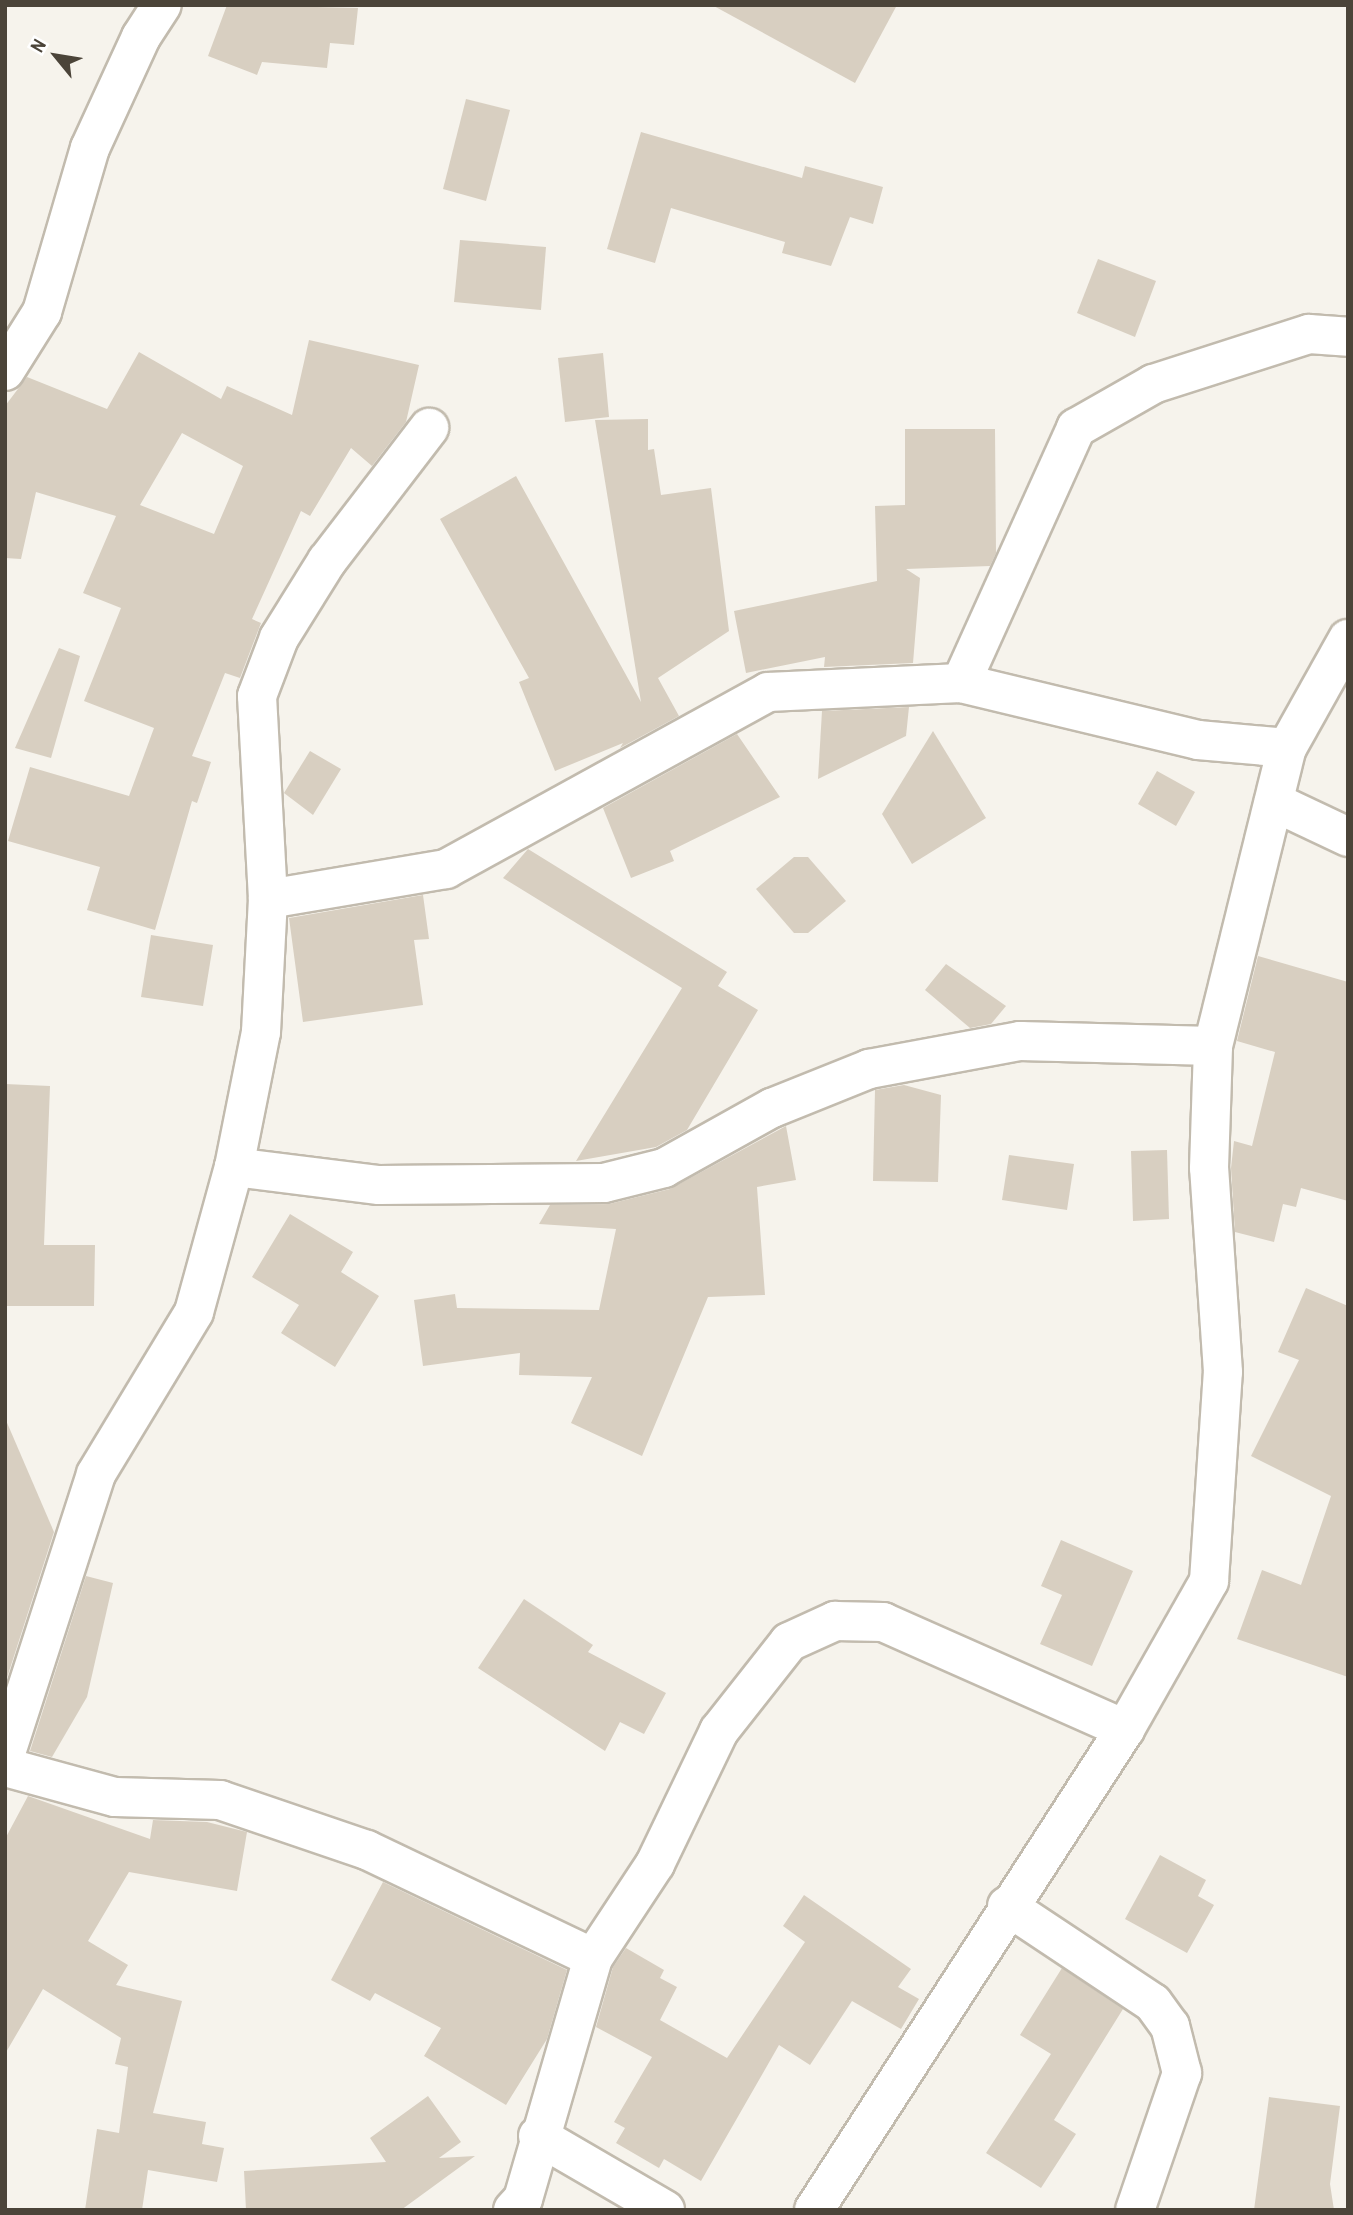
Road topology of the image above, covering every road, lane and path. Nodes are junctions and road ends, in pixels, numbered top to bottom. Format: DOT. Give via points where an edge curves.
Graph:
graph roads {
  1 [pos="162,5"];
  2 [pos="1348,337"];
  3 [pos="5,371"];
  4 [pos="429,428"];
  5 [pos="1348,639"];
  6 [pos="961,683"];
  7 [pos="1287,748"];
  8 [pos="1274,802"];
  9 [pos="1348,837"];
  10 [pos="268,899"];
  11 [pos="1213,1046"];
  12 [pos="234,1167"];
  13 [pos="1125,1729"];
  14 [pos="5,1756"];
  15 [pos="5,1767"];
  16 [pos="1007,1906"];
  17 [pos="593,1958"];
  18 [pos="538,2136"];
  19 [pos="513,2210"];
  20 [pos="665,2210"];
  21 [pos="814,2210"];
  22 [pos="1135,2210"];
  1 -- 3 [label="street" via="141,37 90,148 42,312"];
  2 -- 6 [label="street" via="1309,334 1153,384 1076,428"];
  4 -- 10 [label="street" via="327,561 279,638 257,696"];
  5 -- 7 [label="street"];
  6 -- 7 [label="street" via="1198,740"];
  6 -- 10 [label="street" via="768,692 446,869"];
  7 -- 8 [label="street"];
  8 -- 9 [label="street"];
  8 -- 11 [label="street"];
  10 -- 12 [label="street" via="261,1032"];
  11 -- 12 [label="street" via="1020,1041 869,1069 772,1108 664,1168 604,1183 379,1185"];
  11 -- 13 [label="street" via="1209,1168 1223,1372 1209,1581"];
  12 -- 14 [label="street" via="194,1312 96,1474"];
  13 -- 16 [label="street"];
  13 -- 17 [label="street" via="883,1622 835,1621 789,1642 719,1731 655,1864"];
  15 -- 17 [label="street" via="115,1797 220,1800 367,1850"];
  16 -- 21 [label="street"];
  16 -- 22 [label="street" via="1153,2003 1170,2026 1182,2073"];
  17 -- 18 [label="street"];
  18 -- 19 [label="street" via="523,2199"];
  18 -- 20 [label="street"];
}
